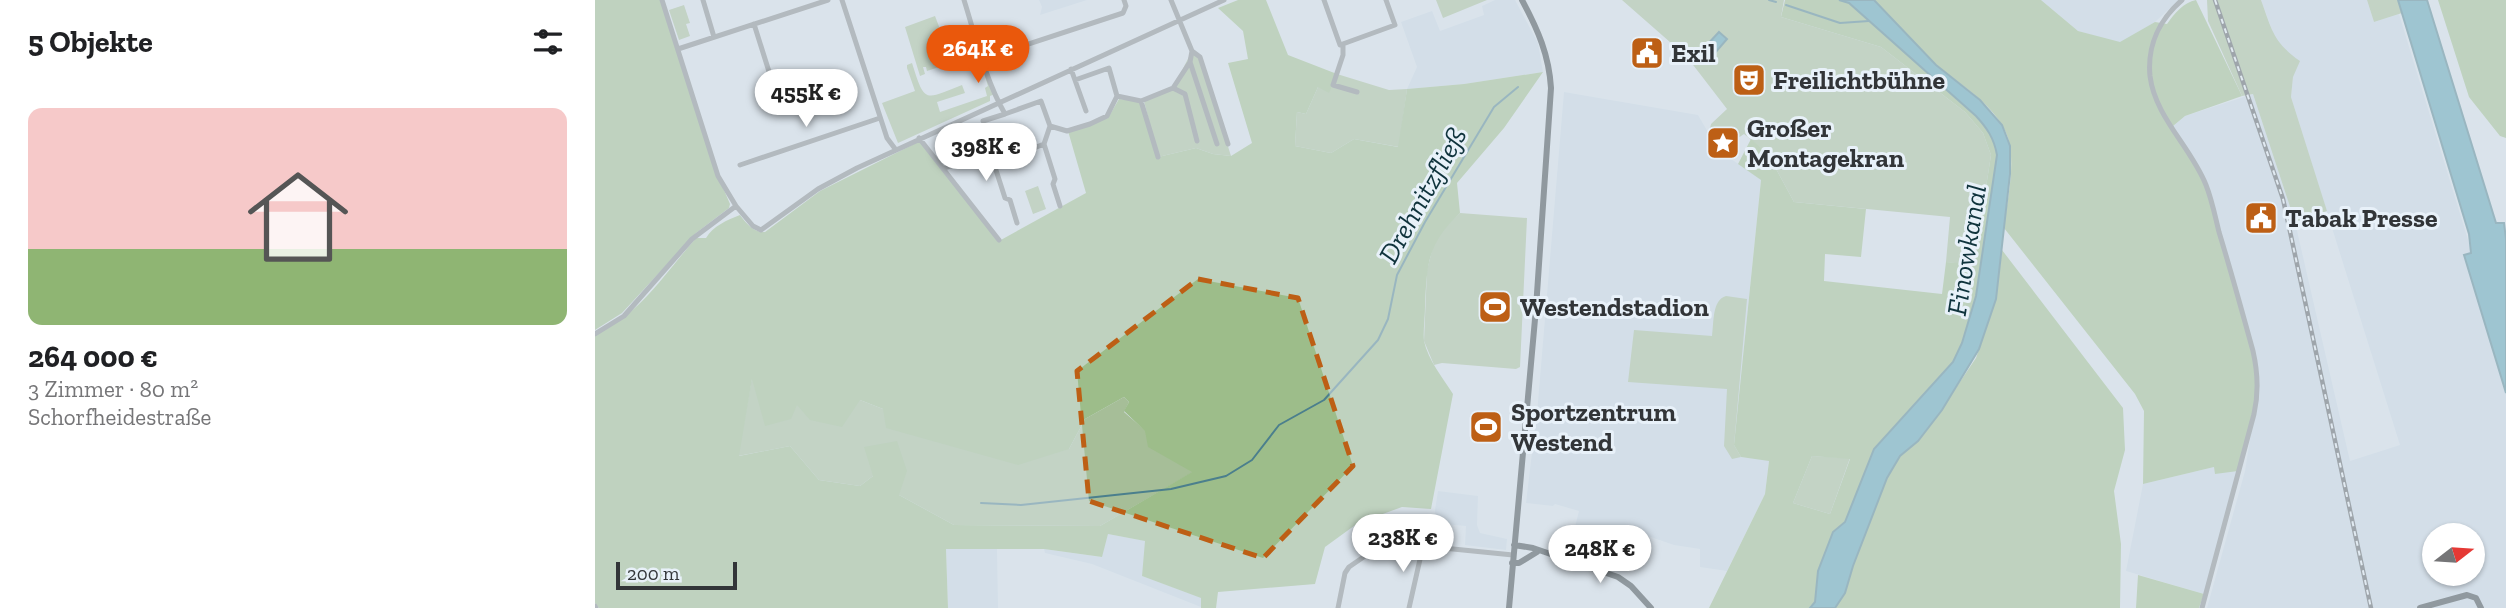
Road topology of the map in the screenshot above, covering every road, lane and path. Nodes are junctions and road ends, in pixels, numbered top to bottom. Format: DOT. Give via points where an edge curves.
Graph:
graph roads {
  1 [pos="662,0"];
  2 [pos="703,0"];
  3 [pos="828,0"];
  4 [pos="842,0"];
  5 [pos="964,0"];
  6 [pos="1123,0"];
  7 [pos="1171,0"];
  8 [pos="1224,0"];
  9 [pos="1324,0"];
  10 [pos="1386,0"];
  11 [pos="1522,0"];
  12 [pos="2182,0"];
  13 [pos="1179,19"];
  14 [pos="754,24"];
  15 [pos="715,37"];
  16 [pos="1342,44"];
  17 [pos="678,49"];
  18 [pos="1192,51"];
  19 [pos="983,59"];
  20 [pos="1190,62"];
  21 [pos="1070,69"];
  22 [pos="1075,80"];
  23 [pos="1173,88"];
  24 [pos="1357,92"];
  25 [pos="1117,96"];
  26 [pos="1141,101"];
  27 [pos="999,103"];
  28 [pos="785,106"];
  29 [pos="1086,111"];
  30 [pos="1005,114"];
  31 [pos="880,118"];
  32 [pos="983,121"];
  33 [pos="1050,126"];
  34 [pos="1224,131"];
  35 [pos="1213,134"];
  36 [pos="919,138"];
  37 [pos="1197,141"];
  38 [pos="1044,144"];
  39 [pos="1217,144"];
  40 [pos="1228,144"];
  41 [pos="896,150"];
  42 [pos="1158,158"];
  43 [pos="994,164"];
  44 [pos="740,165"];
  45 [pos="945,168"];
  46 [pos="736,206"];
  47 [pos="1060,206"];
  48 [pos="1017,223"];
  49 [pos="999,240"];
  50 [pos="595,334"];
  51 [pos="1423,545"];
  52 [pos="1514,545"];
  53 [pos="1537,551"];
  54 [pos="1513,559"];
  55 [pos="1338,608"];
  56 [pos="1409,608"];
  57 [pos="1509,608"];
  58 [pos="1651,608"];
  59 [pos="2202,608"];
  60 [pos="2420,608"];
  61 [pos="2481,608"];
  1 -- 17 [label="street"];
  2 -- 15 [label="street"];
  3 -- 14 [label="street"];
  4 -- 31 [label="street"];
  5 -- 19 [label="street"];
  6 -- 19 [label="street" via="1123,13"];
  7 -- 13 [label="street"];
  8 -- 13 [label="street"];
  9 -- 16 [label="street"];
  10 -- 16 [label="street" via="1395,25"];
  11 -- 52 [label="main road" via="1542,40 1550,71 1550,124"];
  12 -- 59 [label="street" via="2166,15 2153,41 2151,85 2206,186 2258,375 2254,414"];
  13 -- 18 [label="street"];
  13 -- 21 [label="street"];
  14 -- 15 [label="street"];
  14 -- 28 [label="street" via="777,97"];
  15 -- 17 [label="street"];
  16 -- 24 [label="street" via="1333,85"];
  17 -- 46 [label="street" via="718,176"];
  18 -- 20 [label="street"];
  18 -- 34 [label="street" via="1200,57"];
  19 -- 27 [label="street"];
  20 -- 23 [label="street"];
  20 -- 35 [label="street"];
  21 -- 22 [label="street"];
  21 -- 27 [label="street"];
  22 -- 25 [label="street" via="1109,68"];
  22 -- 29 [label="street"];
  23 -- 26 [label="street"];
  23 -- 37 [label="street" via="1185,94"];
  25 -- 26 [label="street"];
  25 -- 33 [label="street" via="1107,116 1090,124 1067,131"];
  26 -- 42 [label="street"];
  27 -- 30 [label="street"];
  27 -- 36 [label="street"];
  30 -- 32 [label="street"];
  30 -- 33 [label="street" via="1041,101"];
  31 -- 41 [label="street"];
  31 -- 44 [label="street"];
  33 -- 38 [label="street"];
  34 -- 35 [label="street"];
  34 -- 40 [label="street"];
  35 -- 39 [label="street"];
  36 -- 41 [label="street"];
  36 -- 45 [label="street"];
  38 -- 43 [label="street"];
  38 -- 47 [label="street"];
  41 -- 46 [label="street" via="826,184 765,228 753,226"];
  43 -- 45 [label="street" via="978,156"];
  43 -- 48 [label="street"];
  45 -- 49 [label="street"];
  46 -- 50 [label="street" via="692,239 624,316"];
  51 -- 54 [label="street"];
  51 -- 55 [label="street" via="1381,545 1355,561 1345,573"];
  51 -- 56 [label="street"];
  52 -- 53 [label="main road"];
  52 -- 54 [label="main road"];
  53 -- 54 [label="main road" via="1519,563"];
  53 -- 58 [label="main road" via="1623,579"];
  54 -- 57 [label="main road"];
  60 -- 61 [label="main road" via="2467,595 2476,598"];
}
